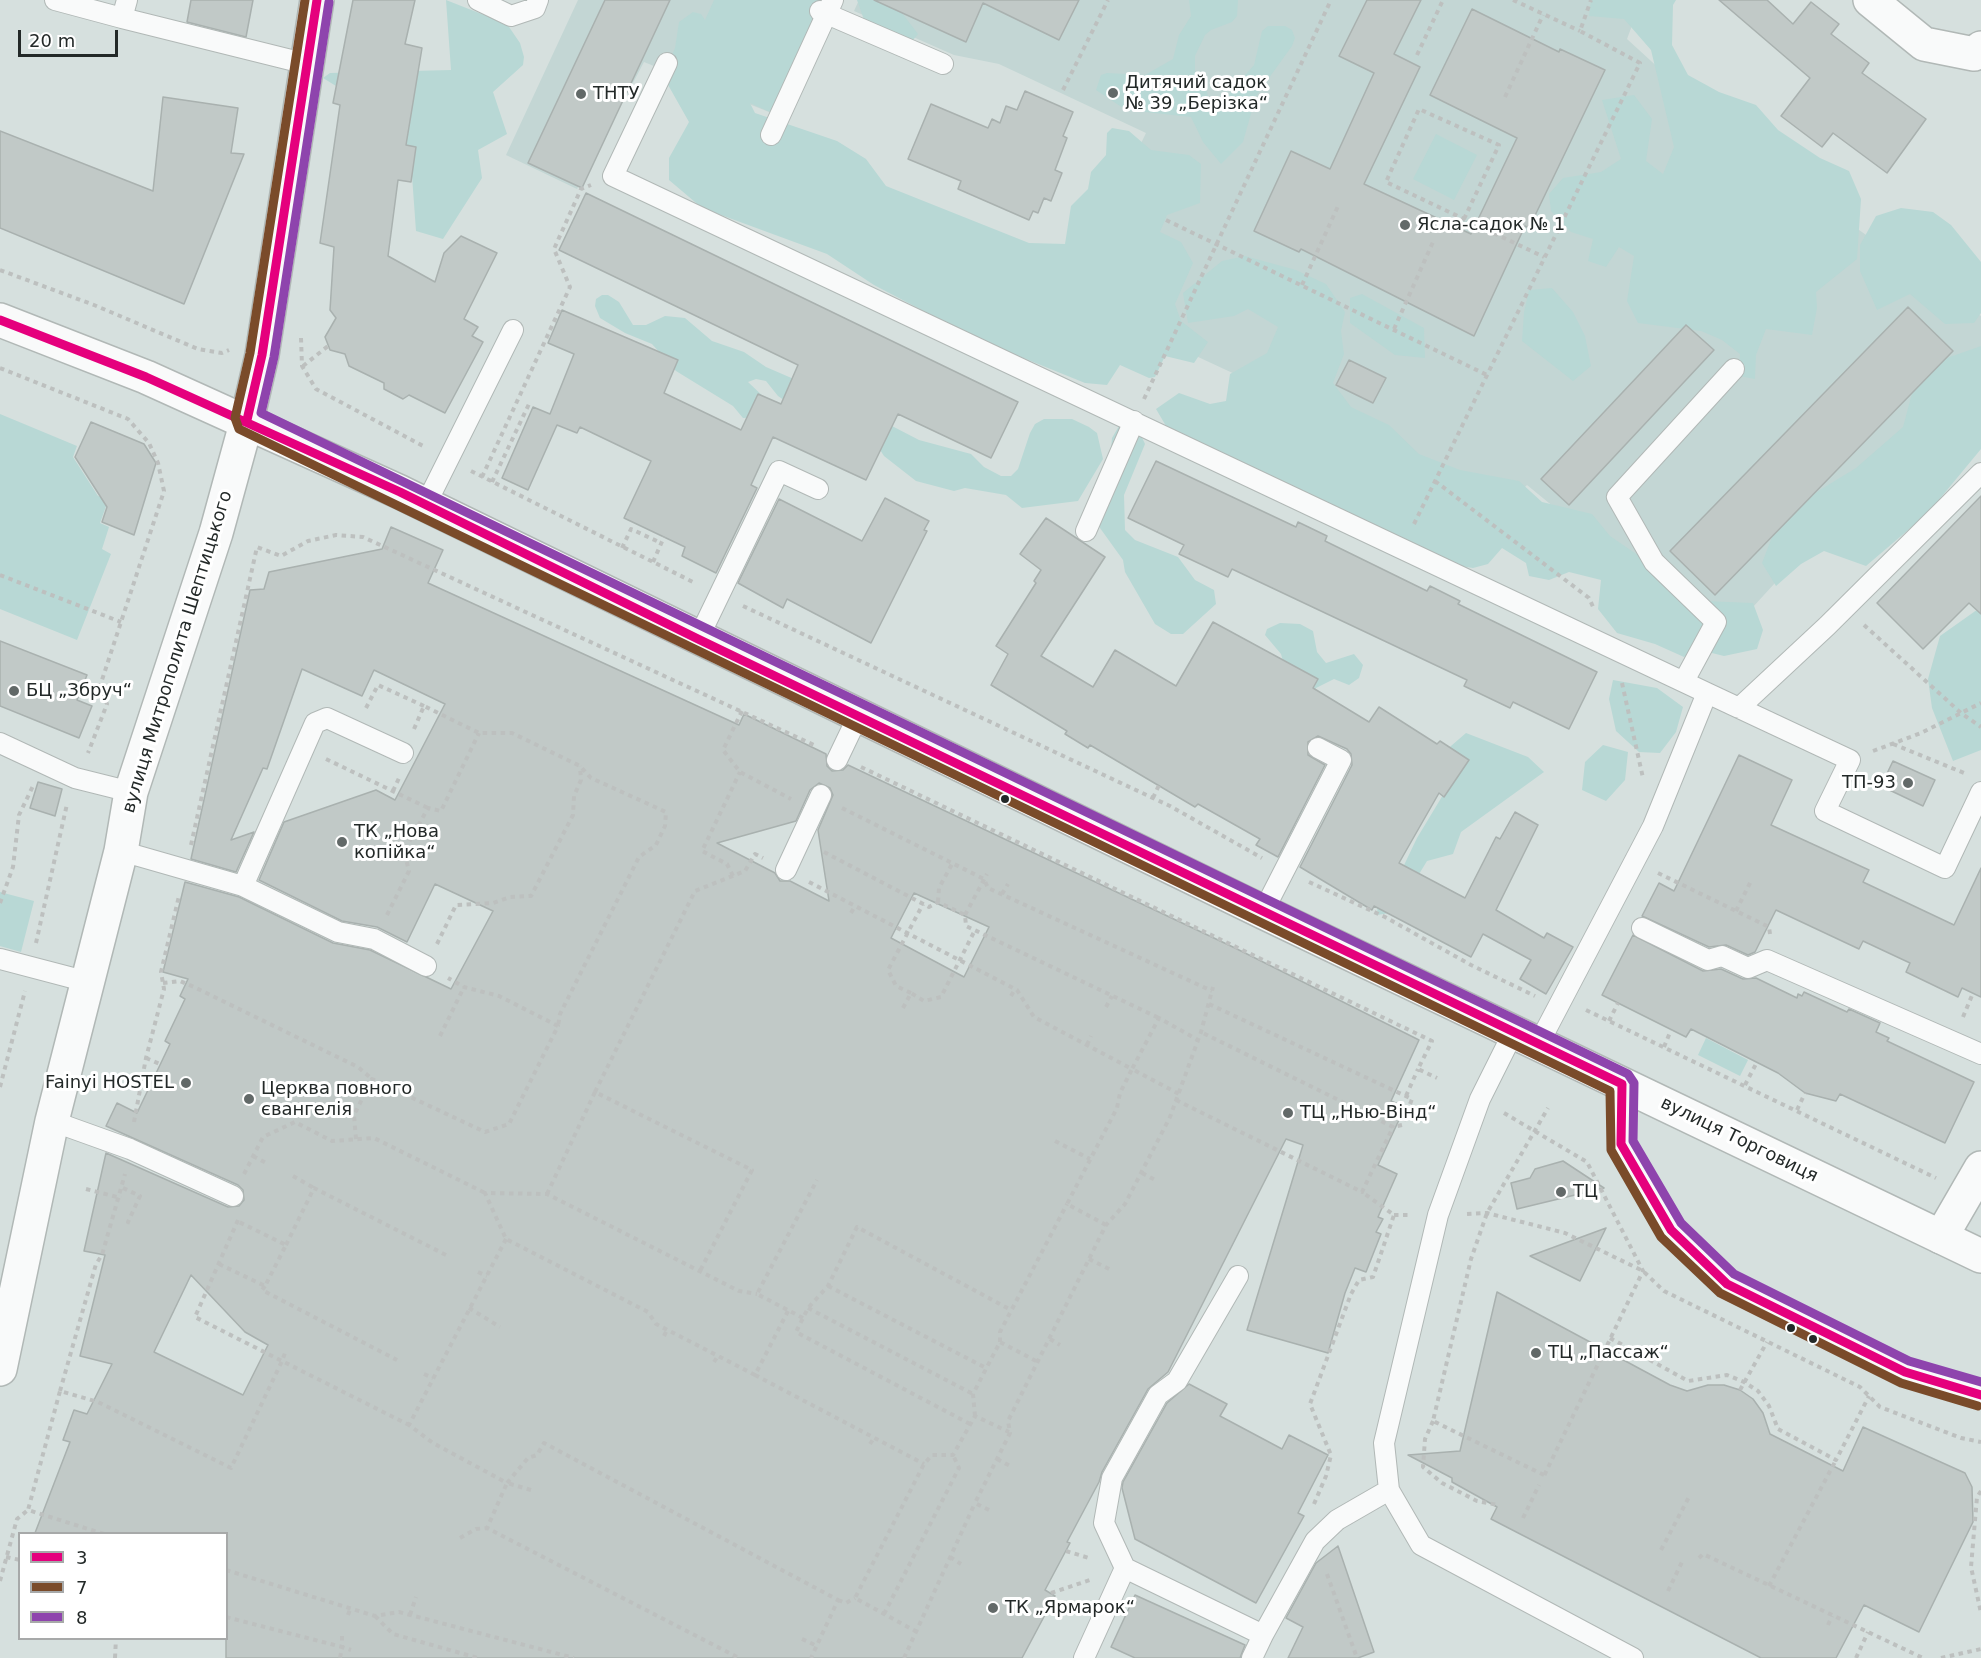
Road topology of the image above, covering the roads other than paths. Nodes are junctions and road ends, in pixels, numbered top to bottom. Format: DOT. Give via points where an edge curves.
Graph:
graph roads {
  1 [pos="55,0"];
  2 [pos="317,0"];
  3 [pos="478,0"];
  4 [pos="538,0"];
  5 [pos="1870,0"];
  6 [pos="826,8"];
  7 [pos="125,9"];
  8 [pos="1981,48"];
  9 [pos="667,63"];
  10 [pos="307,64"];
  11 [pos="943,64"];
  12 [pos="771,135"];
  13 [pos="0,320"];
  14 [pos="513,330"];
  15 [pos="1734,369"];
  16 [pos="247,420"];
  17 [pos="1134,421"];
  18 [pos="1981,473"];
  19 [pos="818,489"];
  20 [pos="426,504"];
  21 [pos="1086,531"];
  22 [pos="698,639"];
  23 [pos="1684,681"];
  24 [pos="1707,693"];
  25 [pos="1739,708"];
  26 [pos="859,714"];
  27 [pos="0,743"];
  28 [pos="1318,748"];
  29 [pos="403,753"];
  30 [pos="838,758"];
  31 [pos="131,792"];
  32 [pos="1981,792"];
  33 [pos="818,801"];
  34 [pos="120,851"];
  35 [pos="786,870"];
  36 [pos="243,886"];
  37 [pos="1263,912"];
  38 [pos="1642,928"];
  39 [pos="0,959"];
  40 [pos="426,966"];
  41 [pos="88,982"];
  42 [pos="1527,1037"];
  43 [pos="1981,1054"];
  44 [pos="1622,1084"];
  45 [pos="52,1121"];
  46 [pos="1981,1168"];
  47 [pos="233,1196"];
  48 [pos="1941,1237"];
  49 [pos="1981,1256"];
  50 [pos="1238,1276"];
  51 [pos="0,1369"];
  52 [pos="1981,1395"];
  53 [pos="1389,1490"];
  54 [pos="1125,1568"];
  55 [pos="1263,1635"];
  56 [pos="1084,1658"];
  57 [pos="1252,1658"];
  58 [pos="1633,1658"];
  1 -- 7 [label="lane"];
  2 -- 10 [label="main road, вулиця Митрополита Шептицького"];
  3 -- 4 [label="lane" via="511,16 535,8"];
  5 -- 8 [label="main road" via="1924,44 1974,54"];
  6 -- 11 [label="lane"];
  6 -- 12 [label="lane" via="822,29"];
  7 -- 10 [label="lane"];
  9 -- 17 [label="lane" via="613,176"];
  10 -- 16 [label="main road, вулиця Митрополита Шептицького" via="262,355"];
  13 -- 16 [label="main road, вулиця Торговиця"];
  14 -- 20 [label="lane"];
  15 -- 23 [label="lane" via="1617,497 1654,562 1716,622"];
  16 -- 20 [label="main road, вулиця Торговиця"];
  16 -- 31 [label="main road, вулиця Митрополита Шептицького" via="216,533"];
  17 -- 21 [label="lane"];
  17 -- 23 [label="lane"];
  18 -- 25 [label="lane"];
  19 -- 22 [label="lane" via="779,471"];
  20 -- 22 [label="main road, вулиця Торговиця"];
  22 -- 26 [label="main road, вулиця Торговиця"];
  23 -- 24 [label="lane"];
  24 -- 25 [label="lane"];
  24 -- 42 [label="lane" via="1653,826"];
  25 -- 32 [label="lane" via="1850,760 1825,811 1945,868"];
  26 -- 30 [label="lane"];
  26 -- 37 [label="main road, вулиця Торговиця"];
  27 -- 31 [label="lane" via="75,778"];
  28 -- 37 [label="lane" via="1341,760"];
  29 -- 36 [label="lane" via="327,718 315,723"];
  31 -- 34 [label="main road, вулиця Митрополита Шептицького"];
  33 -- 35 [label="lane"];
  34 -- 36 [label="lane"];
  34 -- 41 [label="main road, вулиця Митрополита Шептицького"];
  36 -- 40 [label="lane" via="338,932 374,939"];
  37 -- 42 [label="main road, вулиця Торговиця"];
  38 -- 43 [label="lane" via="1708,960 1722,956 1748,968 1767,960"];
  39 -- 41 [label="lane"];
  41 -- 45 [label="main road, вулиця Митрополита Шептицького"];
  42 -- 44 [label="main road, вулиця Торговиця"];
  42 -- 53 [label="lane" via="1480,1099 1438,1215 1384,1443"];
  44 -- 48 [label="main road, вулиця Торговиця"];
  44 -- 52 [label="lane" via="1621,1144 1671,1230 1727,1284 1905,1372"];
  45 -- 47 [label="lane" via="130,1149"];
  45 -- 51 [label="main road, вулиця Митрополита Шептицького"];
  46 -- 48 [label="main road"];
  48 -- 49 [label="main road, вулиця Торговиця"];
  50 -- 54 [label="lane" via="1177,1381 1158,1395 1112,1478 1104,1523"];
  53 -- 55 [label="lane" via="1337,1520 1315,1540"];
  53 -- 58 [label="lane" via="1421,1545"];
  54 -- 55 [label="lane"];
  54 -- 56 [label="lane"];
  55 -- 57 [label="lane"];
}
